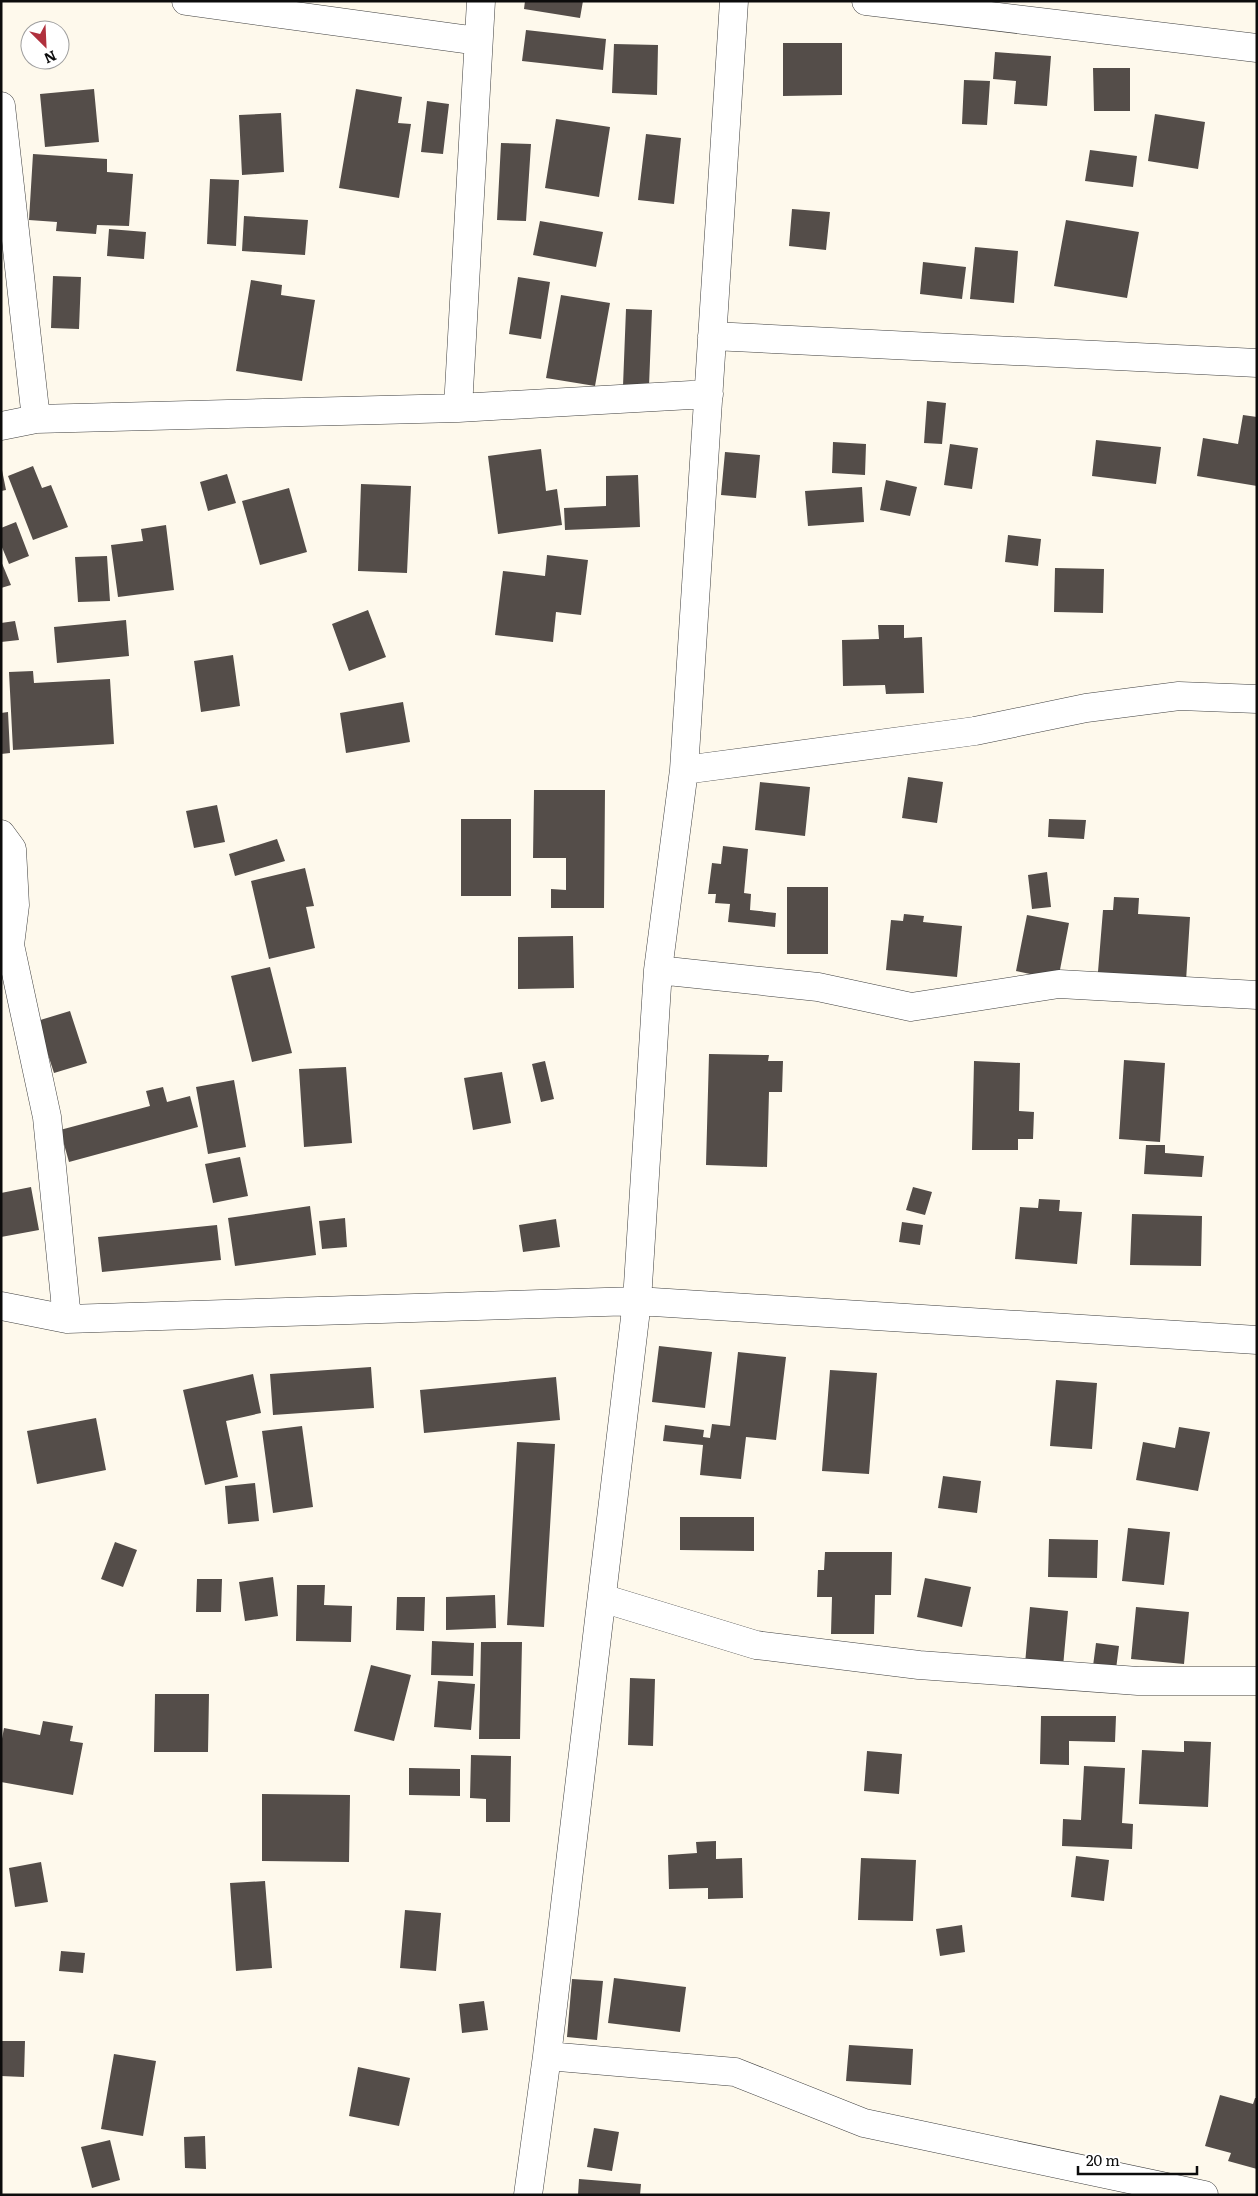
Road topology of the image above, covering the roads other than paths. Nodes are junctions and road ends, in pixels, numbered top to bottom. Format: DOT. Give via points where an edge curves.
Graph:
graph roads {
  1 [pos="186,1"];
  2 [pos="481,1"];
  3 [pos="734,1"];
  4 [pos="866,1"];
  5 [pos="478,41"];
  6 [pos="1257,48"];
  7 [pos="1,106"];
  8 [pos="712,336"];
  9 [pos="1257,363"];
  10 [pos="709,394"];
  11 [pos="458,408"];
  12 [pos="36,419"];
  13 [pos="1,426"];
  14 [pos="1257,699"];
  15 [pos="684,770"];
  16 [pos="1,834"];
  17 [pos="6,946"];
  18 [pos="658,970"];
  19 [pos="1257,995"];
  20 [pos="637,1301"];
  21 [pos="1,1306"];
  22 [pos="67,1319"];
  23 [pos="1257,1340"];
  24 [pos="602,1598"];
  25 [pos="1257,1681"];
  26 [pos="547,2056"];
  27 [pos="528,2195"];
  28 [pos="1204,2195"];
  1 -- 5 [label="street"];
  2 -- 5 [label="street"];
  3 -- 8 [label="street"];
  4 -- 6 [label="street"];
  5 -- 11 [label="street"];
  7 -- 12 [label="street"];
  8 -- 9 [label="street"];
  8 -- 10 [label="street"];
  10 -- 11 [label="street"];
  10 -- 15 [label="street"];
  11 -- 12 [label="street"];
  12 -- 13 [label="street"];
  14 -- 15 [label="street" via="1179,696 1086,708 975,731"];
  15 -- 18 [label="street"];
  16 -- 17 [label="street" via="12,849 15,905"];
  17 -- 22 [label="street" via="47,1117"];
  18 -- 19 [label="street" via="818,987 911,1007 1059,984"];
  18 -- 20 [label="street"];
  20 -- 22 [label="street"];
  20 -- 23 [label="street"];
  20 -- 24 [label="street"];
  21 -- 22 [label="street"];
  24 -- 25 [label="street" via="766,1646 918,1665 1138,1681"];
  24 -- 26 [label="street"];
  26 -- 27 [label="street"];
  26 -- 28 [label="street" via="735,2072 864,2122"];
}
